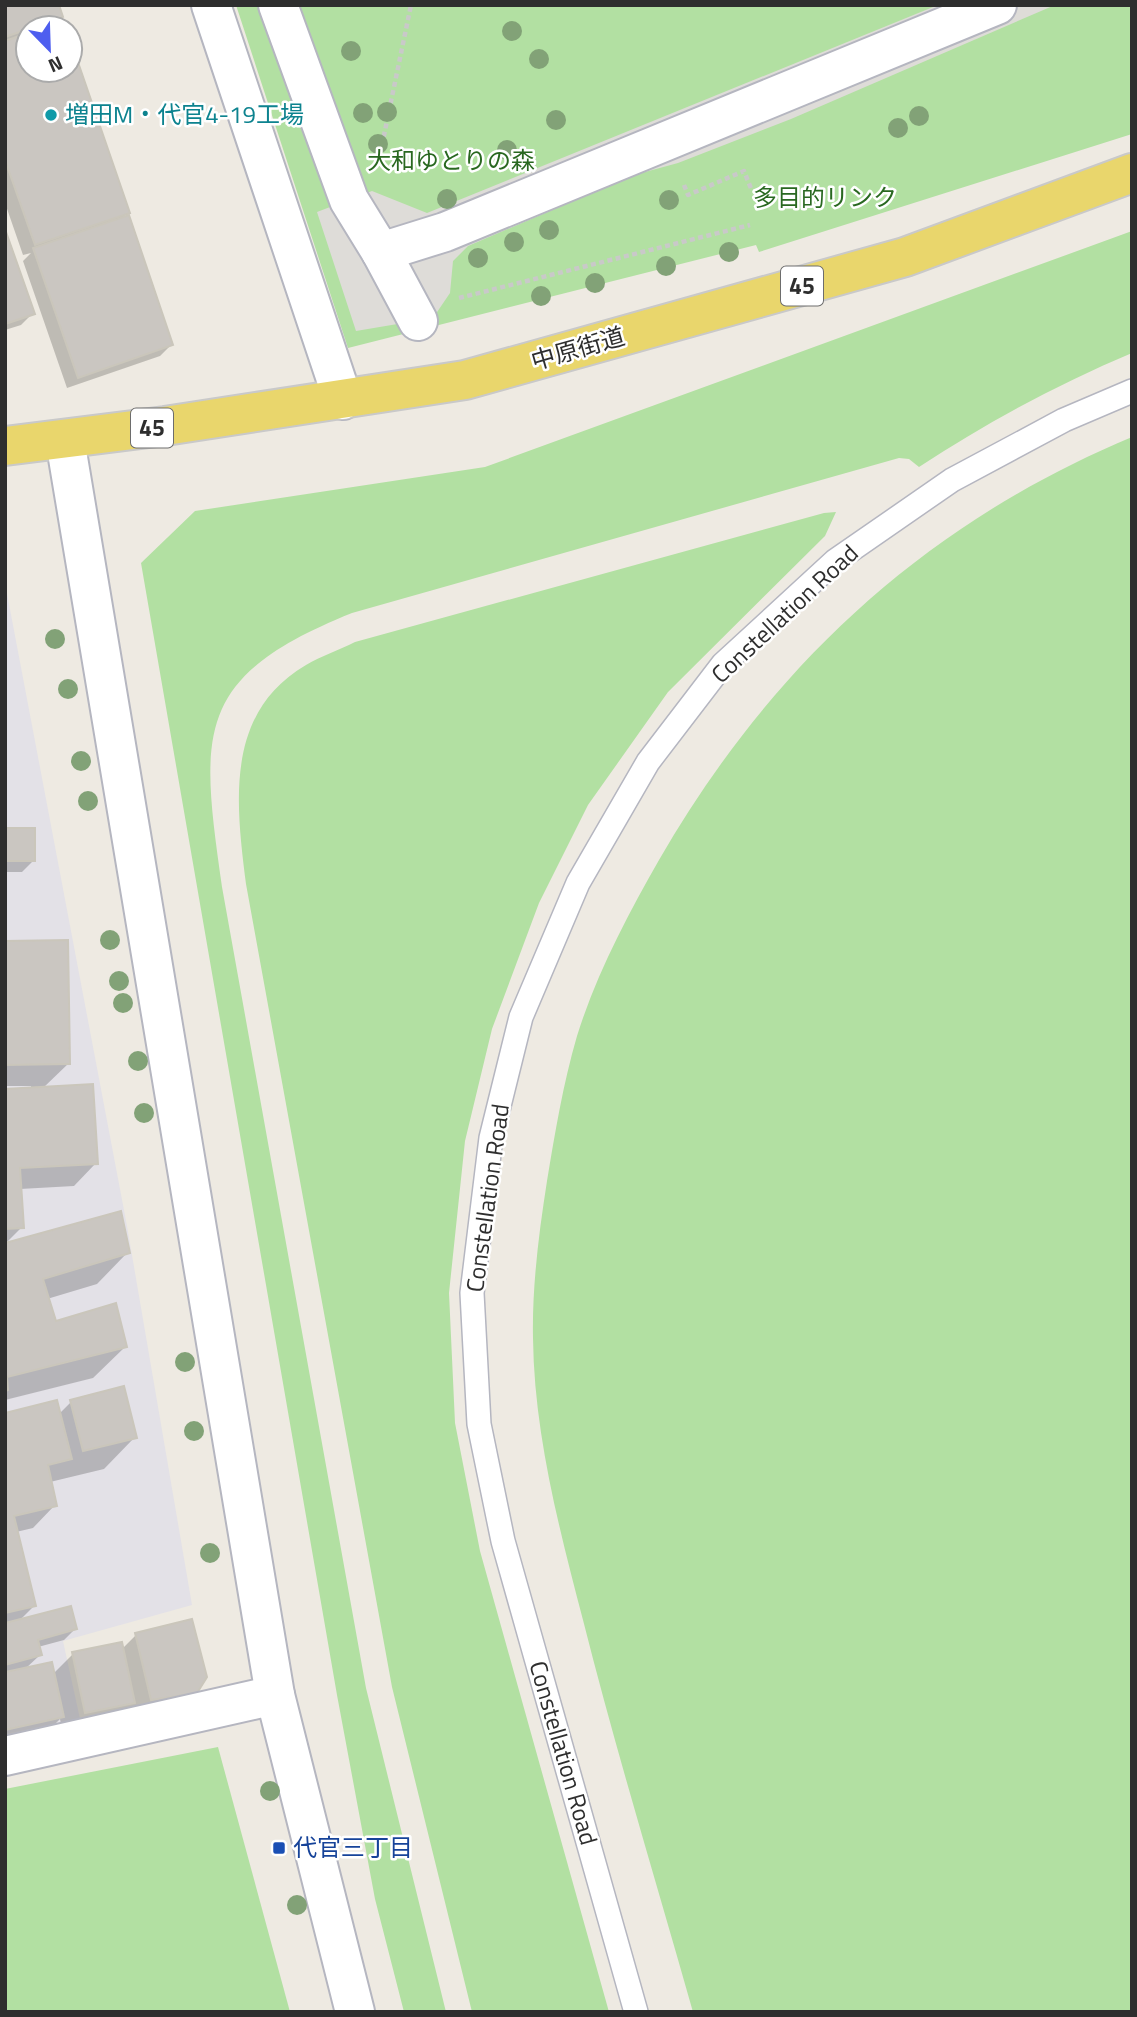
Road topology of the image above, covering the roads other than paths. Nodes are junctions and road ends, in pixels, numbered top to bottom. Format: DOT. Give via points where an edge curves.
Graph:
graph roads {
  1 [pos="211,5"];
  2 [pos="278,5"];
  3 [pos="997,5"];
  4 [pos="1132,173"];
  5 [pos="381,252"];
  6 [pos="435,315"];
  7 [pos="1132,391"];
  8 [pos="343,400"];
  9 [pos="65,440"];
  10 [pos="5,446"];
  11 [pos="275,1695"];
  12 [pos="5,1756"];
  13 [pos="355,2012"];
  14 [pos="636,2012"];
  1 -- 8 [label="street"];
  2 -- 5 [label="street" via="349,200"];
  3 -- 5 [label="street" via="445,232"];
  4 -- 8 [label="main road, 中原街道 / 45" via="905,257 466,380"];
  5 -- 6 [label="street"];
  7 -- 14 [label="lane, Constellation Road" via="1064,420 952,480 835,561 723,664 648,762 578,883 522,1017 491,1138 472,1293 479,1424 503,1541"];
  8 -- 9 [label="main road, 中原街道 / 45"];
  9 -- 10 [label="main road, 中原街道 / 45"];
  9 -- 11 [label="street"];
  11 -- 12 [label="street"];
  11 -- 13 [label="street"];
}
